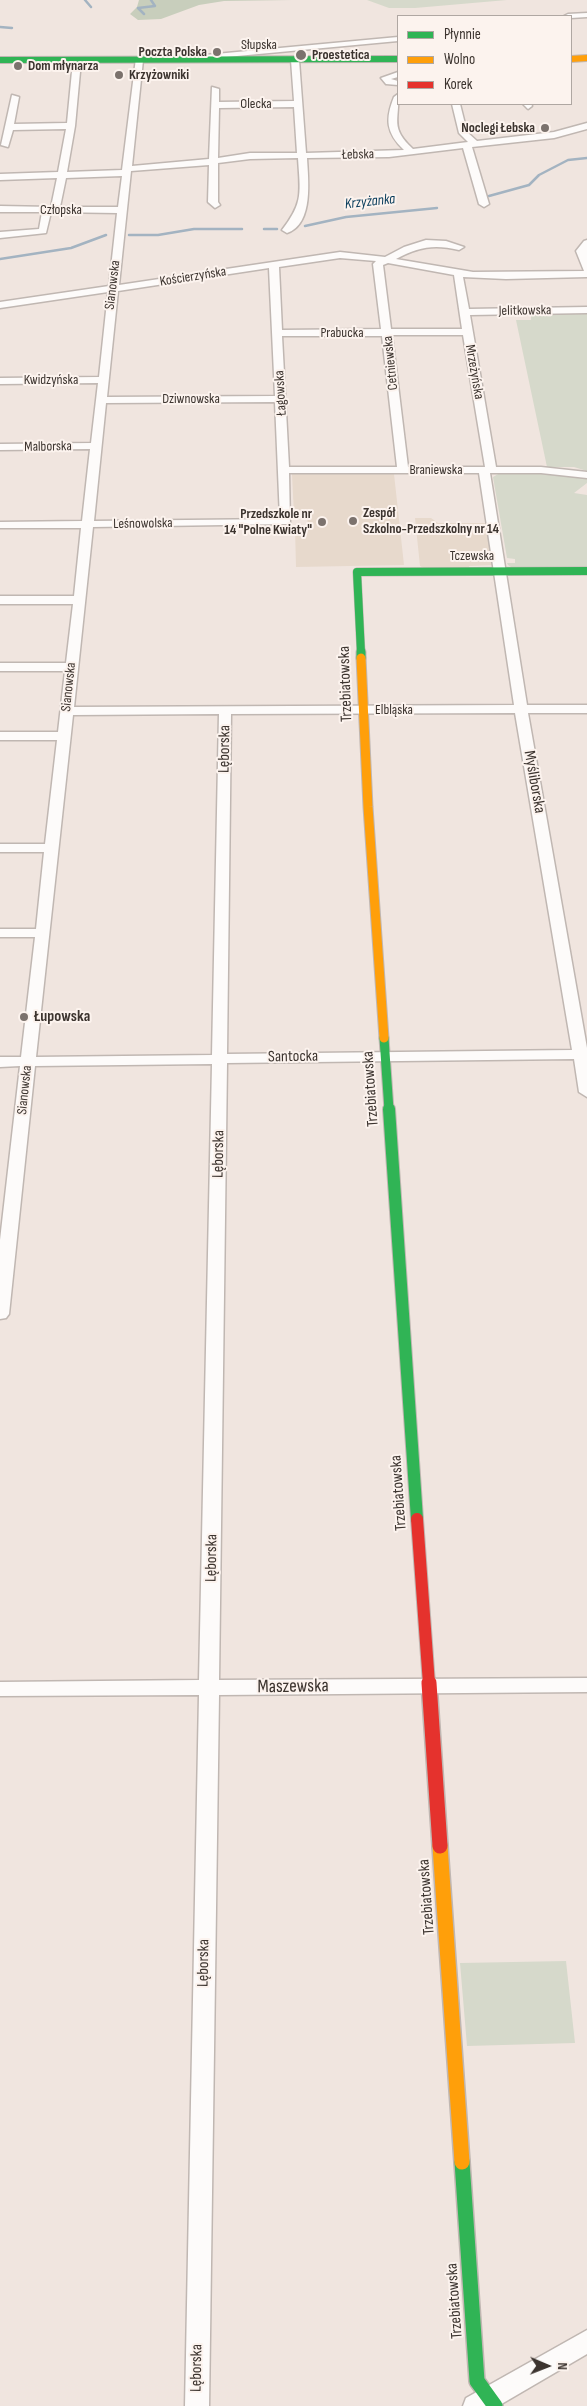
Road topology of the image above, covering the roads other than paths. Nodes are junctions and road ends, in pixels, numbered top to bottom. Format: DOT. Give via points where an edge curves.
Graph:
graph roads {
  1 [pos="587,15"];
  2 [pos="572,16"];
  3 [pos="397,39"];
  4 [pos="587,58"];
  5 [pos="397,59"];
  6 [pos="572,59"];
  7 [pos="0,60"];
  8 [pos="77,60"];
  9 [pos="139,60"];
  10 [pos="192,60"];
  11 [pos="295,60"];
  12 [pos="215,89"];
  13 [pos="15,98"];
  14 [pos="397,99"];
  15 [pos="214,104"];
  16 [pos="299,104"];
  17 [pos="456,105"];
  18 [pos="10,126"];
  19 [pos="71,126"];
  20 [pos="587,126"];
  21 [pos="5,145"];
  22 [pos="470,145"];
  23 [pos="411,151"];
  24 [pos="302,156"];
  25 [pos="213,160"];
  26 [pos="126,171"];
  27 [pos="62,175"];
  28 [pos="0,176"];
  29 [pos="484,204"];
  30 [pos="215,205"];
  31 [pos="0,209"];
  32 [pos="51,210"];
  33 [pos="122,210"];
  34 [pos="287,230"];
  35 [pos="0,234"];
  36 [pos="587,243"];
  37 [pos="459,247"];
  38 [pos="385,260"];
  39 [pos="274,265"];
  40 [pos="587,269"];
  41 [pos="458,273"];
  42 [pos="587,274"];
  43 [pos="112,288"];
  44 [pos="0,305"];
  45 [pos="587,310"];
  46 [pos="463,312"];
  47 [pos="388,332"];
  48 [pos="467,332"];
  49 [pos="278,333"];
  50 [pos="103,380"];
  51 [pos="0,381"];
  52 [pos="281,399"];
  53 [pos="101,400"];
  54 [pos="96,446"];
  55 [pos="0,447"];
  56 [pos="284,470"];
  57 [pos="403,470"];
  58 [pos="488,470"];
  59 [pos="587,475"];
  60 [pos="286,522"];
  61 [pos="87,524"];
  62 [pos="0,525"];
  63 [pos="500,571"];
  64 [pos="587,571"];
  65 [pos="357,572"];
  66 [pos="0,600"];
  67 [pos="80,600"];
  68 [pos="0,667"];
  69 [pos="71,667"];
  70 [pos="587,709"];
  71 [pos="363,710"];
  72 [pos="521,710"];
  73 [pos="225,711"];
  74 [pos="67,712"];
  75 [pos="0,736"];
  76 [pos="64,736"];
  77 [pos="0,848"];
  78 [pos="52,848"];
  79 [pos="0,933"];
  80 [pos="42,933"];
  81 [pos="584,1055"];
  82 [pos="385,1056"];
  83 [pos="220,1058"];
  84 [pos="28,1061"];
  85 [pos="0,1062"];
  86 [pos="587,1092"];
  87 [pos="0,1314"];
  88 [pos="587,1685"];
  89 [pos="428,1686"];
  90 [pos="210,1688"];
  91 [pos="0,1689"];
  92 [pos="587,2341"];
  93 [pos="486,2403"];
  94 [pos="197,2406"];
  1 -- 2 [label="street"];
  3 -- 10 [label="street" via="196,57"];
  4 -- 6 [label="street"];
  5 -- 11 [label="street, Słupska"];
  7 -- 8 [label="street, Słupska"];
  8 -- 9 [label="street, Słupska"];
  8 -- 19 [label="street"];
  9 -- 10 [label="street, Słupska"];
  9 -- 26 [label="street, Sianowska"];
  10 -- 11 [label="street, Słupska"];
  11 -- 16 [label="street"];
  12 -- 15 [label="street"];
  13 -- 18 [label="street"];
  14 -- 23 [label="street" via="390,114 394,136"];
  15 -- 16 [label="street, Olecka"];
  15 -- 25 [label="street"];
  16 -- 24 [label="street"];
  17 -- 22 [label="street" via="463,133"];
  18 -- 19 [label="street"];
  18 -- 21 [label="street"];
  19 -- 27 [label="street"];
  20 -- 22 [label="street, Łebska" via="554,135"];
  22 -- 23 [label="street, Łebska"];
  22 -- 29 [label="street" via="468,148"];
  23 -- 24 [label="street, Łebska"];
  24 -- 25 [label="street, Łebska"];
  24 -- 34 [label="street" via="304,200 298,217"];
  25 -- 26 [label="street, Łebska"];
  25 -- 30 [label="street"];
  26 -- 27 [label="street, Łebska"];
  26 -- 33 [label="street, Sianowska"];
  27 -- 28 [label="street, Łebska"];
  27 -- 32 [label="street"];
  31 -- 32 [label="street, Człopska"];
  32 -- 33 [label="street, Człopska"];
  32 -- 35 [label="street" via="43,231"];
  33 -- 43 [label="street, Sianowska"];
  36 -- 40 [label="street" via="582,251"];
  37 -- 38 [label="street" via="432,243 407,247"];
  38 -- 39 [label="street, Kościerzyńska" via="340,255"];
  38 -- 41 [label="street, Kościerzyńska"];
  38 -- 47 [label="street, Cetniewska" via="378,264"];
  39 -- 43 [label="street, Kościerzyńska"];
  39 -- 49 [label="street, Łagowska"];
  41 -- 42 [label="street, Kościerzyńska"];
  41 -- 46 [label="street, Mrzeżyńska"];
  43 -- 44 [label="street, Kościerzyńska"];
  43 -- 50 [label="street, Sianowska"];
  45 -- 46 [label="street, Jelitkowska"];
  46 -- 48 [label="street, Mrzeżyńska"];
  47 -- 48 [label="street, Prabucka"];
  47 -- 49 [label="street, Prabucka"];
  47 -- 57 [label="street, Cetniewska"];
  48 -- 58 [label="street, Mrzeżyńska"];
  49 -- 52 [label="street, Łagowska"];
  50 -- 51 [label="street, Kwidzyńska"];
  50 -- 53 [label="street, Sianowska"];
  52 -- 53 [label="street, Dziwnowska"];
  52 -- 56 [label="street, Łagowska"];
  53 -- 54 [label="street, Sianowska"];
  54 -- 55 [label="street, Malborska"];
  54 -- 61 [label="street, Sianowska"];
  56 -- 57 [label="street, Braniewska"];
  56 -- 60 [label="street, Łagowska"];
  57 -- 58 [label="street, Braniewska"];
  58 -- 59 [label="street, Braniewska"];
  58 -- 63 [label="street, Myśliborska"];
  60 -- 61 [label="street, Leśnowolska"];
  61 -- 62 [label="street, Leśnowolska"];
  61 -- 67 [label="street, Sianowska"];
  63 -- 64 [label="street, Tczewska"];
  63 -- 65 [label="street, Tczewska"];
  63 -- 72 [label="street, Myśliborska"];
  65 -- 71 [label="street, Trzebiatowska"];
  66 -- 67 [label="street"];
  67 -- 69 [label="street, Sianowska"];
  68 -- 69 [label="street"];
  69 -- 74 [label="street, Sianowska"];
  70 -- 72 [label="street, Elbląska"];
  71 -- 72 [label="street, Elbląska"];
  71 -- 73 [label="street, Elbląska"];
  71 -- 82 [label="street, Trzebiatowska"];
  72 -- 81 [label="street, Myśliborska"];
  73 -- 74 [label="street, Elbląska" via="202,707"];
  73 -- 83 [label="street, Lęborska"];
  74 -- 76 [label="street, Sianowska"];
  75 -- 76 [label="street"];
  76 -- 78 [label="street, Sianowska"];
  77 -- 78 [label="street"];
  78 -- 80 [label="street, Sianowska"];
  79 -- 80 [label="street"];
  80 -- 84 [label="street, Sianowska"];
  81 -- 82 [label="street, Santocka"];
  81 -- 86 [label="street, Myśliborska"];
  82 -- 83 [label="street, Santocka"];
  82 -- 89 [label="street, Trzebiatowska"];
  83 -- 84 [label="street, Santocka"];
  83 -- 90 [label="street, Lęborska"];
  84 -- 85 [label="street, Santocka"];
  84 -- 87 [label="street, Sianowska"];
  88 -- 89 [label="street, Maszewska"];
  89 -- 90 [label="street, Maszewska"];
  89 -- 93 [label="street, Trzebiatowska" via="477,2380"];
  90 -- 91 [label="street, Maszewska"];
  90 -- 94 [label="street, Lęborska"];
  92 -- 93 [label="street"];
}
